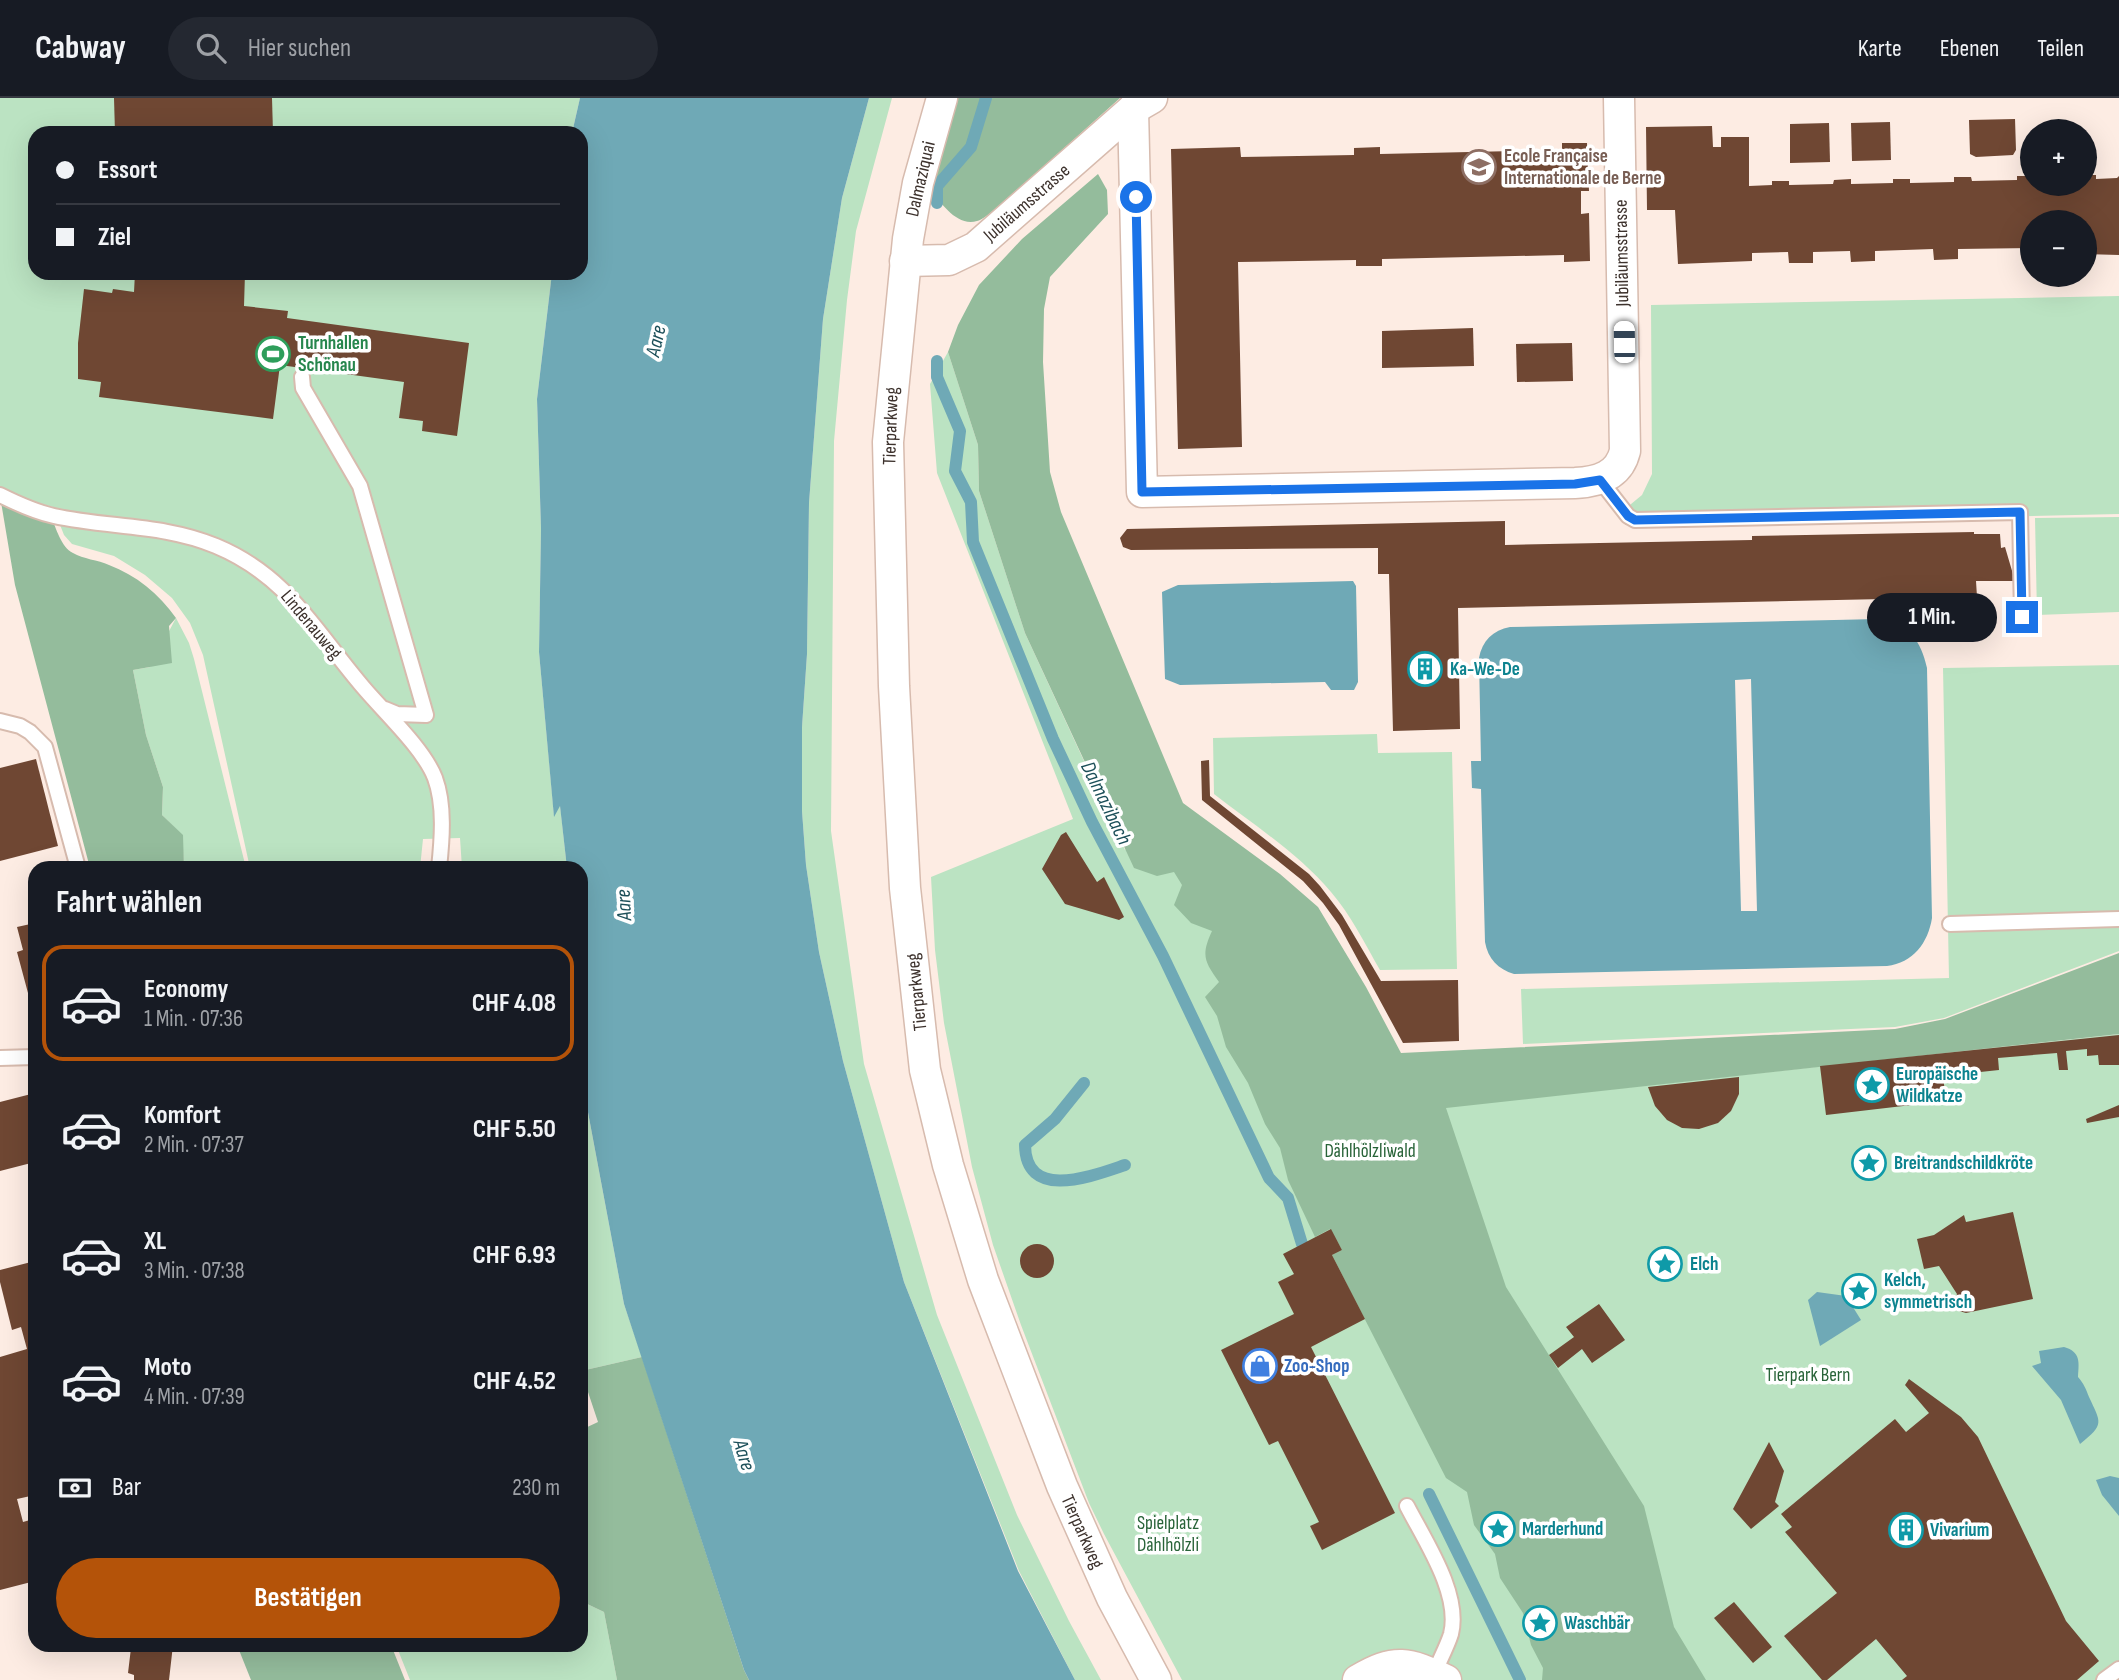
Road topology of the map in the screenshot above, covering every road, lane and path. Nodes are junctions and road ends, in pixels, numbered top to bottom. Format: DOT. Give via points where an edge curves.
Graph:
graph roads {
  1 [pos="943,98"];
  2 [pos="1619,98"];
  3 [pos="1143,104"];
  4 [pos="905,261"];
  5 [pos="302,377"];
  6 [pos="1600,480"];
  7 [pos="0,495"];
  8 [pos="2022,617"];
  9 [pos="383,709"];
  10 [pos="0,721"];
  11 [pos="76,861"];
  12 [pos="440,861"];
  13 [pos="2119,919"];
  14 [pos="1950,923"];
  15 [pos="0,1058"];
  16 [pos="28,1058"];
  17 [pos="1408,1506"];
  18 [pos="2119,1669"];
  19 [pos="1440,1677"];
  20 [pos="1156,1680"];
  21 [pos="1358,1680"];
  22 [pos="2104,1680"];
  1 -- 4 [label="street, Dalmaziquai" via="918,183"];
  2 -- 6 [label="street, Jubiläumsstrasse" via="1626,436 1621,461"];
  3 -- 4 [label="street, Jubiläumsstrasse" via="976,247 950,260"];
  3 -- 6 [label="street, Jubiläumsstrasse" via="1142,492"];
  4 -- 20 [label="street, Tierparkweg" via="888,442 905,888 925,1070 983,1280 1062,1486 1112,1598"];
  5 -- 9 [label="lane" via="303,388 360,486 426,715"];
  6 -- 8 [label="lane" via="1635,520 2020,512"];
  7 -- 9 [label="lane, Lindenauweg" via="52,515 186,536 244,561 293,599"];
  9 -- 12 [label="lane, Lindenauweg" via="435,778"];
  10 -- 11 [label="lane" via="20,726 45,747"];
  13 -- 14 [label="lane"];
  15 -- 16 [label="lane"];
  17 -- 19 [label="lane" via="1446,1586 1452,1611"];
  18 -- 22 [label="lane"];
  19 -- 21 [label="street" via="1397,1664 1378,1668"];
}
